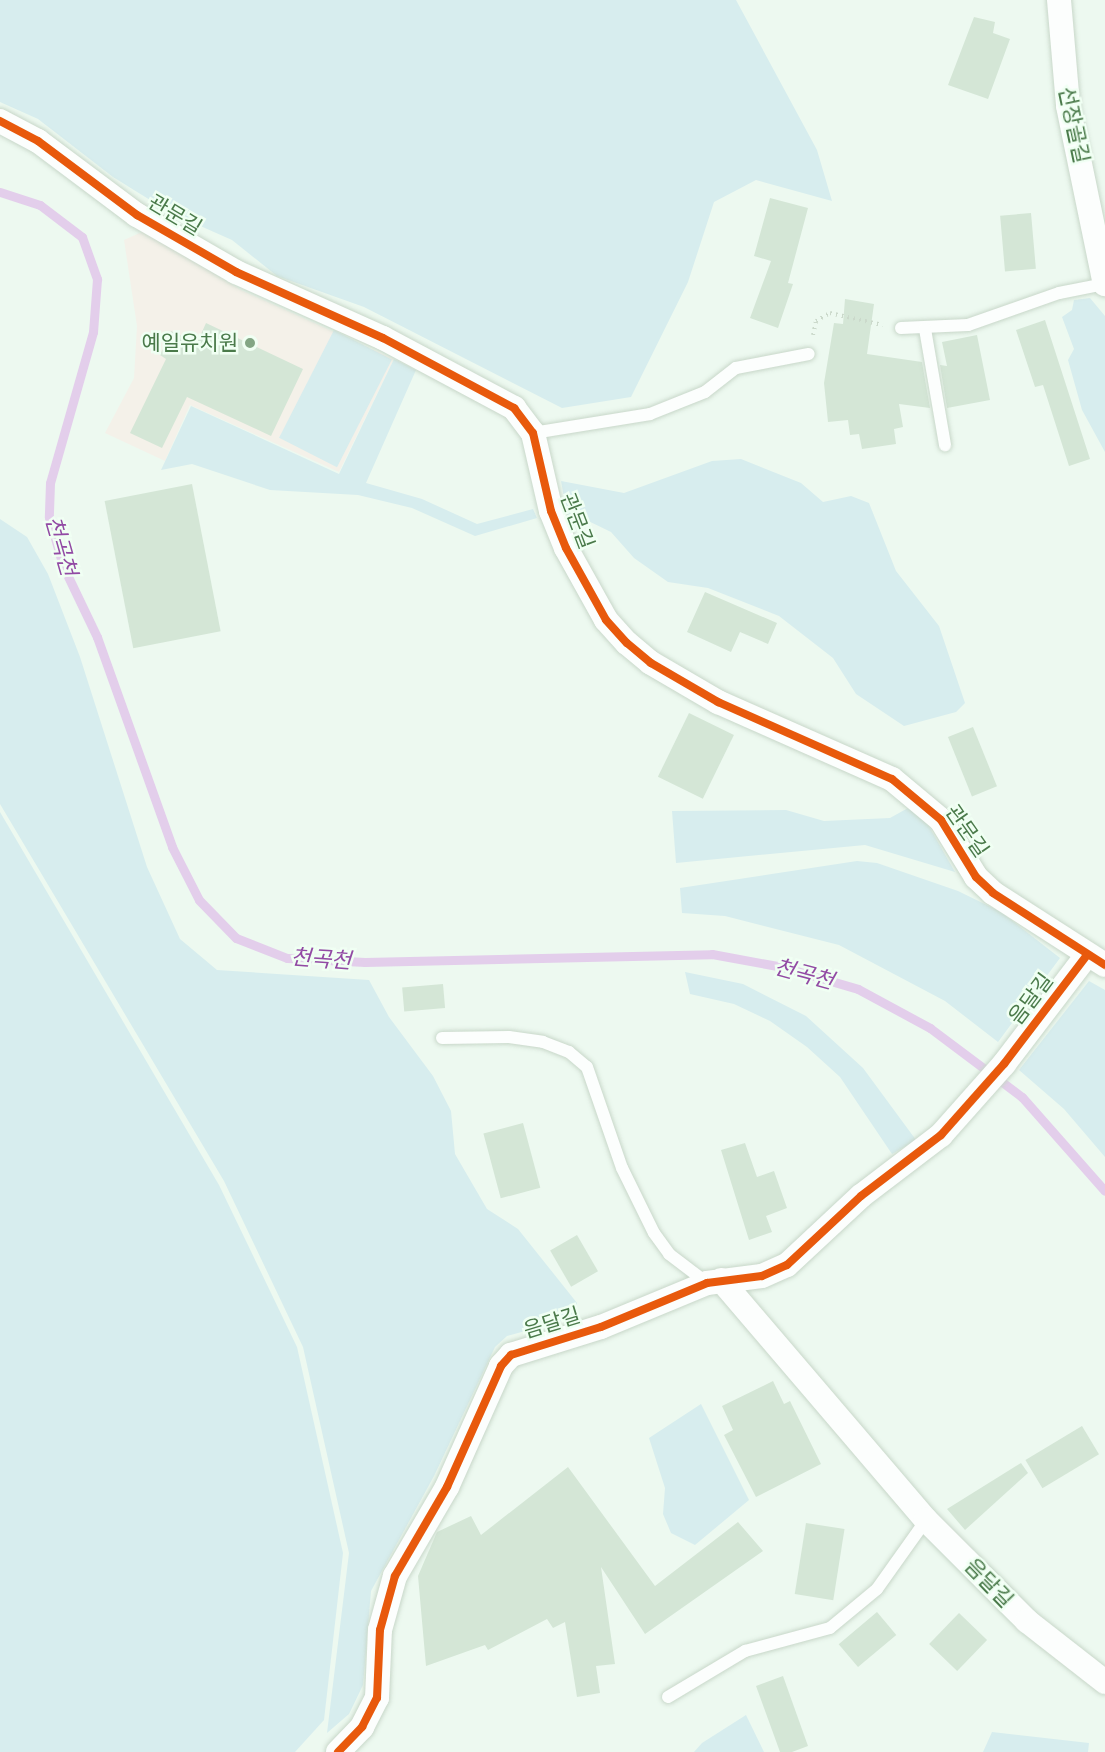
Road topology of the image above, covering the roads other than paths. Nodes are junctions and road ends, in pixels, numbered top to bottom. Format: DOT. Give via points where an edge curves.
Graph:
graph roads {
  1 [pos="1059,0"];
  2 [pos="0,121"];
  3 [pos="1105,284"];
  4 [pos="901,328"];
  5 [pos="925,329"];
  6 [pos="809,354"];
  7 [pos="532,433"];
  8 [pos="945,445"];
  9 [pos="1096,960"];
  10 [pos="442,1038"];
  11 [pos="714,1282"];
  12 [pos="926,1520"];
  13 [pos="1105,1682"];
  14 [pos="668,1697"];
  15 [pos="338,1752"];
  1 -- 3 [label="street, 선장골길" via="1068,106"];
  2 -- 7 [label="street, 관문길" via="38,141 137,215 236,272 492,394 514,408"];
  3 -- 5 [label="lane, 선장골길" via="1059,293 968,325"];
  4 -- 5 [label="lane, 선장골길"];
  5 -- 8 [label="lane"];
  6 -- 7 [label="lane" via="736,368 705,392 650,414"];
  7 -- 9 [label="street, 관문길" via="558,531 600,611 627,644 709,697 892,779 941,820 976,877 993,893"];
  9 -- 11 [label="street, 음달길" via="921,1155 861,1196 787,1265 762,1276"];
  10 -- 11 [label="lane" via="509,1037 543,1042 569,1052 586,1067 622,1168 654,1233 669,1254"];
  11 -- 12 [label="street, 음달길"];
  11 -- 15 [label="street, 음달길" via="601,1327 511,1355 501,1366 447,1487 395,1576 380,1630 377,1698 362,1727"];
  12 -- 13 [label="street, 음달길" via="1027,1621"];
  12 -- 14 [label="lane" via="877,1589 831,1628 745,1651"];
}
